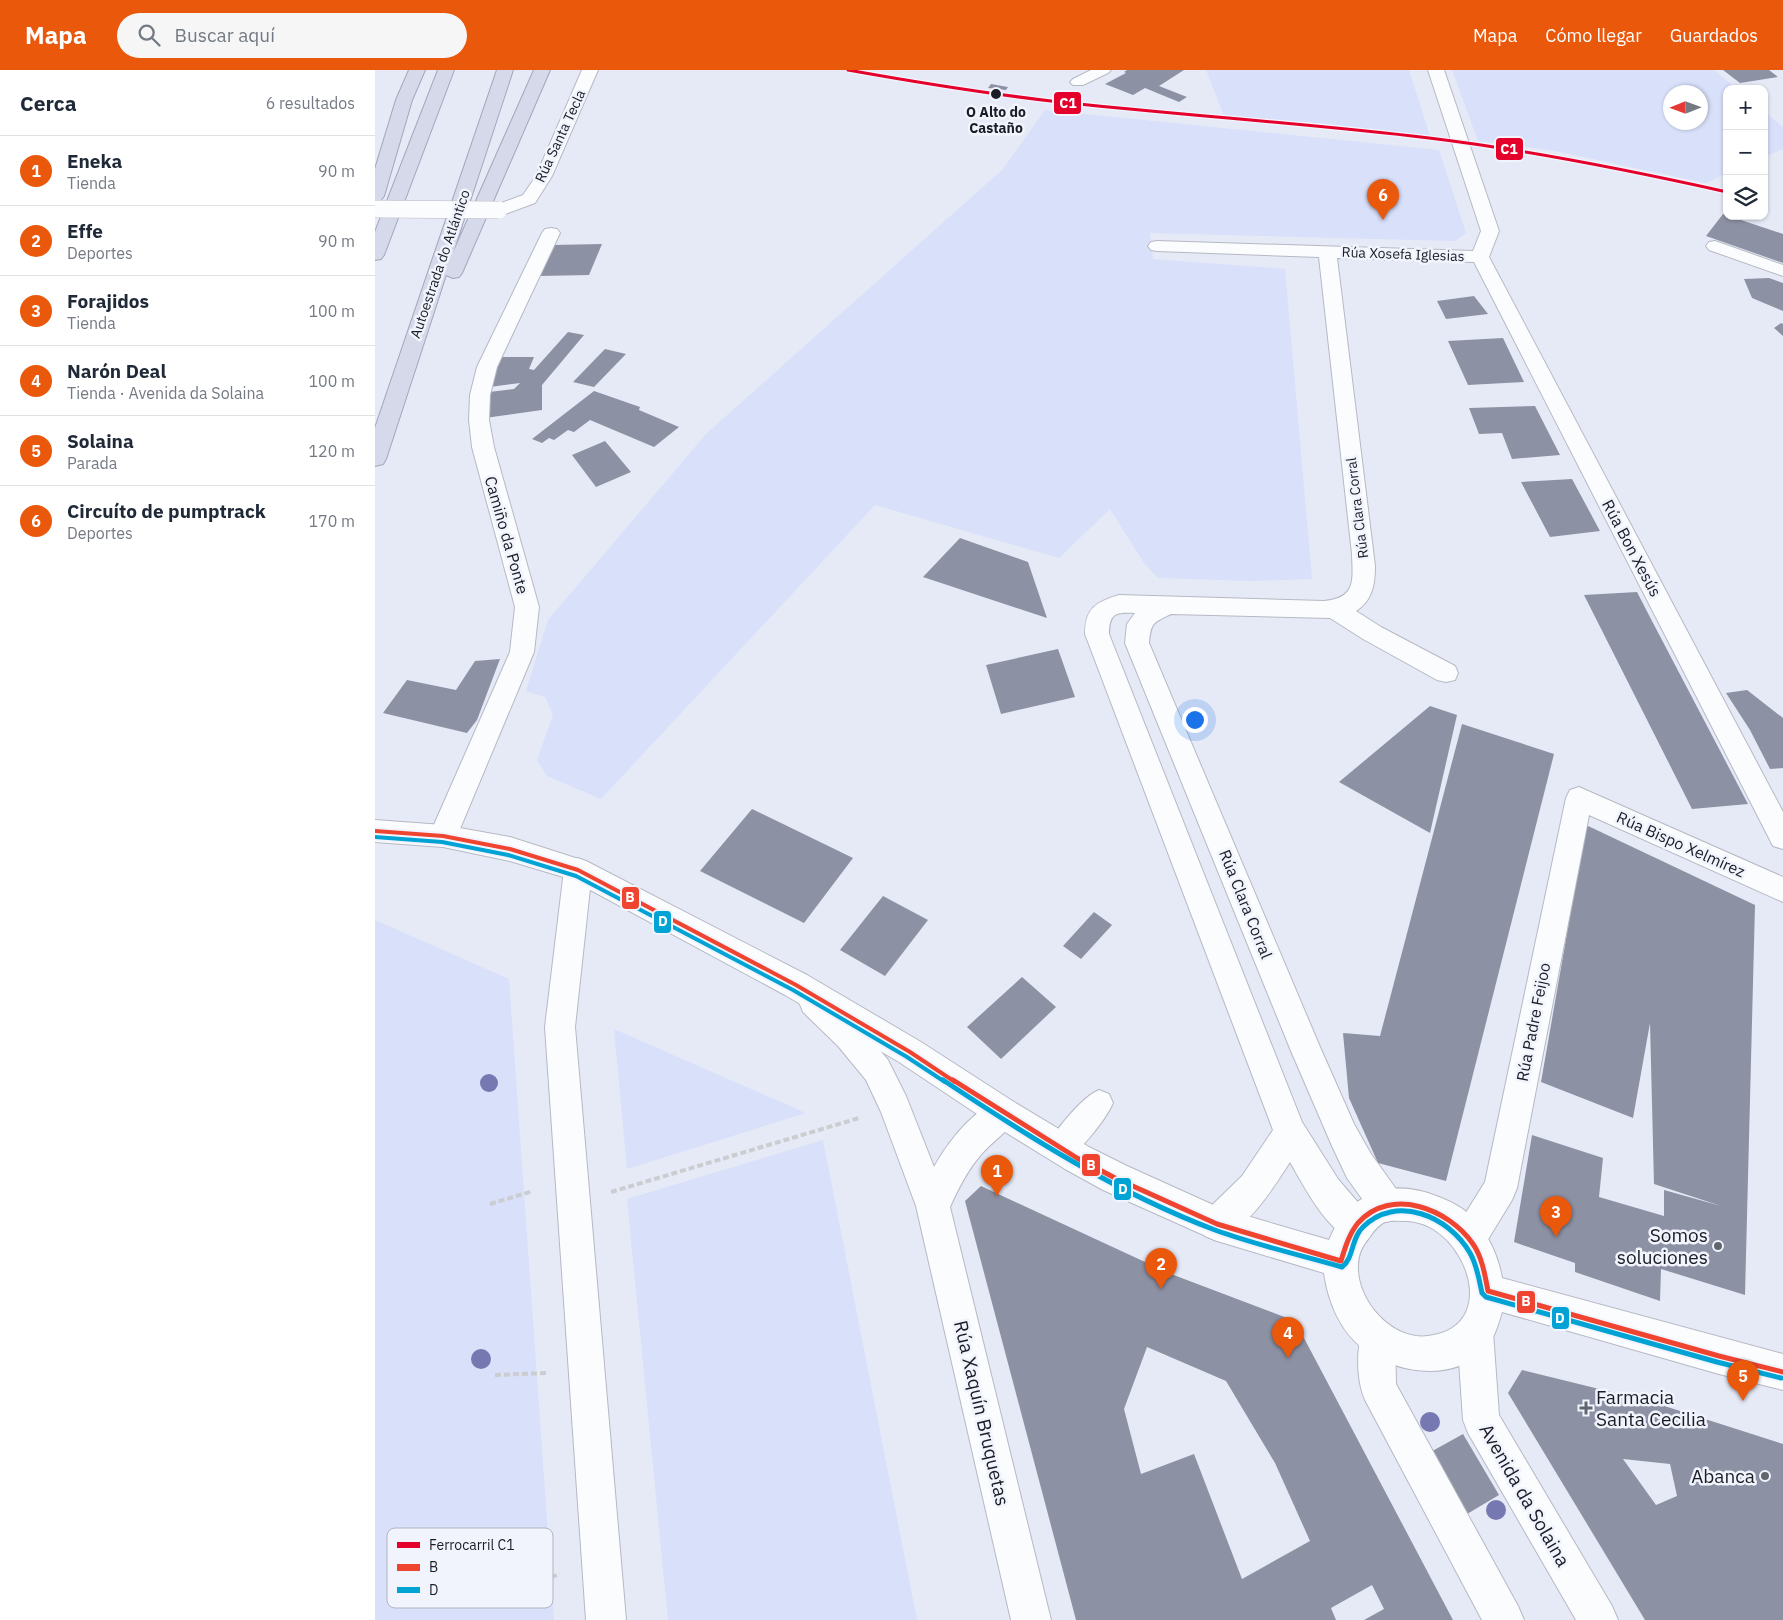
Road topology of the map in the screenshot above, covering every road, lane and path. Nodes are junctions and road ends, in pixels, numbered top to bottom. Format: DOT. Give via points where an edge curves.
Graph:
graph roads {
  1 [pos="417,70"];
  2 [pos="446,70"];
  3 [pos="505,70"];
  4 [pos="542,70"];
  5 [pos="590,70"];
  6 [pos="1103,70"];
  7 [pos="1436,70"];
  8 [pos="1078,82"];
  9 [pos="375,196"];
  10 [pos="375,209"];
  11 [pos="551,234"];
  12 [pos="1157,246"];
  13 [pos="1715,246"];
  14 [pos="1327,252"];
  15 [pos="375,255"];
  16 [pos="1480,257"];
  17 [pos="1783,271"];
  18 [pos="399,388"];
  19 [pos="375,459"];
  20 [pos="1165,607"];
  21 [pos="1336,610"];
  22 [pos="1446,673"];
  23 [pos="1579,798"];
  24 [pos="375,831"];
  25 [pos="443,836"];
  26 [pos="1783,838"];
  27 [pos="578,870"];
  28 [pos="1783,890"];
  29 [pos="797,985"];
  30 [pos="1099,1103"];
  31 [pos="895,1107"];
  32 [pos="1003,1113"];
  33 [pos="1290,1132"];
  34 [pos="1060,1149"];
  35 [pos="575,1203"];
  36 [pos="1387,1205"];
  37 [pos="933,1206"];
  38 [pos="1217,1224"];
  39 [pos="1355,1225"];
  40 [pos="1469,1239"];
  41 [pos="1341,1261"];
  42 [pos="1488,1292"];
  43 [pos="1475,1332"];
  44 [pos="1377,1338"];
  45 [pos="586,1369"];
  46 [pos="1783,1372"];
  47 [pos="495,1375"];
  48 [pos="601,1560"];
  49 [pos="553,1576"];
  50 [pos="605,1620"];
  51 [pos="1031,1620"];
  52 [pos="1504,1620"];
  53 [pos="1598,1620"];
  1 -- 9 [label="highway" via="404,100"];
  2 -- 15 [label="highway"];
  3 -- 18 [label="highway, Autoestrada do Atlántico"];
  4 -- 18 [label="highway" via="463,252"];
  5 -- 10 [label="street, Rúa Santa Tecla, bridge" via="544,176 529,199 499,210"];
  6 -- 8 [label="street"];
  7 -- 16 [label="street, Rúa Xosefa Iglesias" via="1490,231"];
  11 -- 25 [label="street, Camiño da Ponte" via="487,367 480,395 483,447 527,607 522,652"];
  12 -- 14 [label="street, Rúa Xosefa Iglesias"];
  13 -- 17 [label="street"];
  14 -- 16 [label="street, Rúa Xosefa Iglesias"];
  14 -- 21 [label="street, Rúa Clara Corral" via="1364,576 1364,587 1357,598"];
  16 -- 26 [label="street, Rúa Bon Xesús"];
  18 -- 19 [label="highway, Autoestrada do Atlántico"];
  20 -- 21 [label="street"];
  20 -- 33 [label="street" via="1119,604 1107,608 1099,616 1097,634"];
  20 -- 36 [label="street, Rúa Clara Corral" via="1146,616 1139,624 1137,643 1343,1136 1359,1166"];
  21 -- 22 [label="street"];
  23 -- 28 [label="street, Rúa Bispo Xelmírez"];
  23 -- 40 [label="street, Rúa Padre Feijoo" via="1500,1188"];
  24 -- 25 [label="street"];
  25 -- 27 [label="street" via="510,849"];
  27 -- 29 [label="street"];
  27 -- 35 [label="street" via="560,1027"];
  29 -- 31 [label="street, Rúa Xaquín Bruquetas" via="849,1036 877,1070"];
  29 -- 32 [label="street" via="910,1052"];
  30 -- 34 [label="lane"];
  31 -- 35 [label="path"];
  31 -- 37 [label="street, Rúa Xaquín Bruquetas"];
  32 -- 34 [label="street"];
  32 -- 37 [label="street" via="964,1148"];
  33 -- 38 [label="street" via="1254,1188"];
  33 -- 39 [label="street" via="1326,1191"];
  34 -- 38 [label="street"];
  35 -- 45 [label="street"];
  36 -- 39 [label="street" via="1370,1212"];
  36 -- 40 [label="street" via="1425,1207 1441,1214"];
  37 -- 51 [label="street, Rúa Xaquín Bruquetas"];
  38 -- 41 [label="street"];
  39 -- 41 [label="street" via="1345,1241"];
  40 -- 42 [label="street" via="1479,1255"];
  41 -- 44 [label="street" via="1342,1282 1349,1303 1360,1322"];
  42 -- 43 [label="street" via="1484,1313"];
  42 -- 46 [label="street"];
  43 -- 44 [label="street" via="1460,1346 1441,1354 1420,1356 1398,1350"];
  43 -- 53 [label="street, Avenida da Solaina" via="1481,1420"];
  44 -- 52 [label="street" via="1378,1387"];
  45 -- 47 [label="path"];
  45 -- 48 [label="street"];
  48 -- 49 [label="path"];
  48 -- 50 [label="street"];
}
